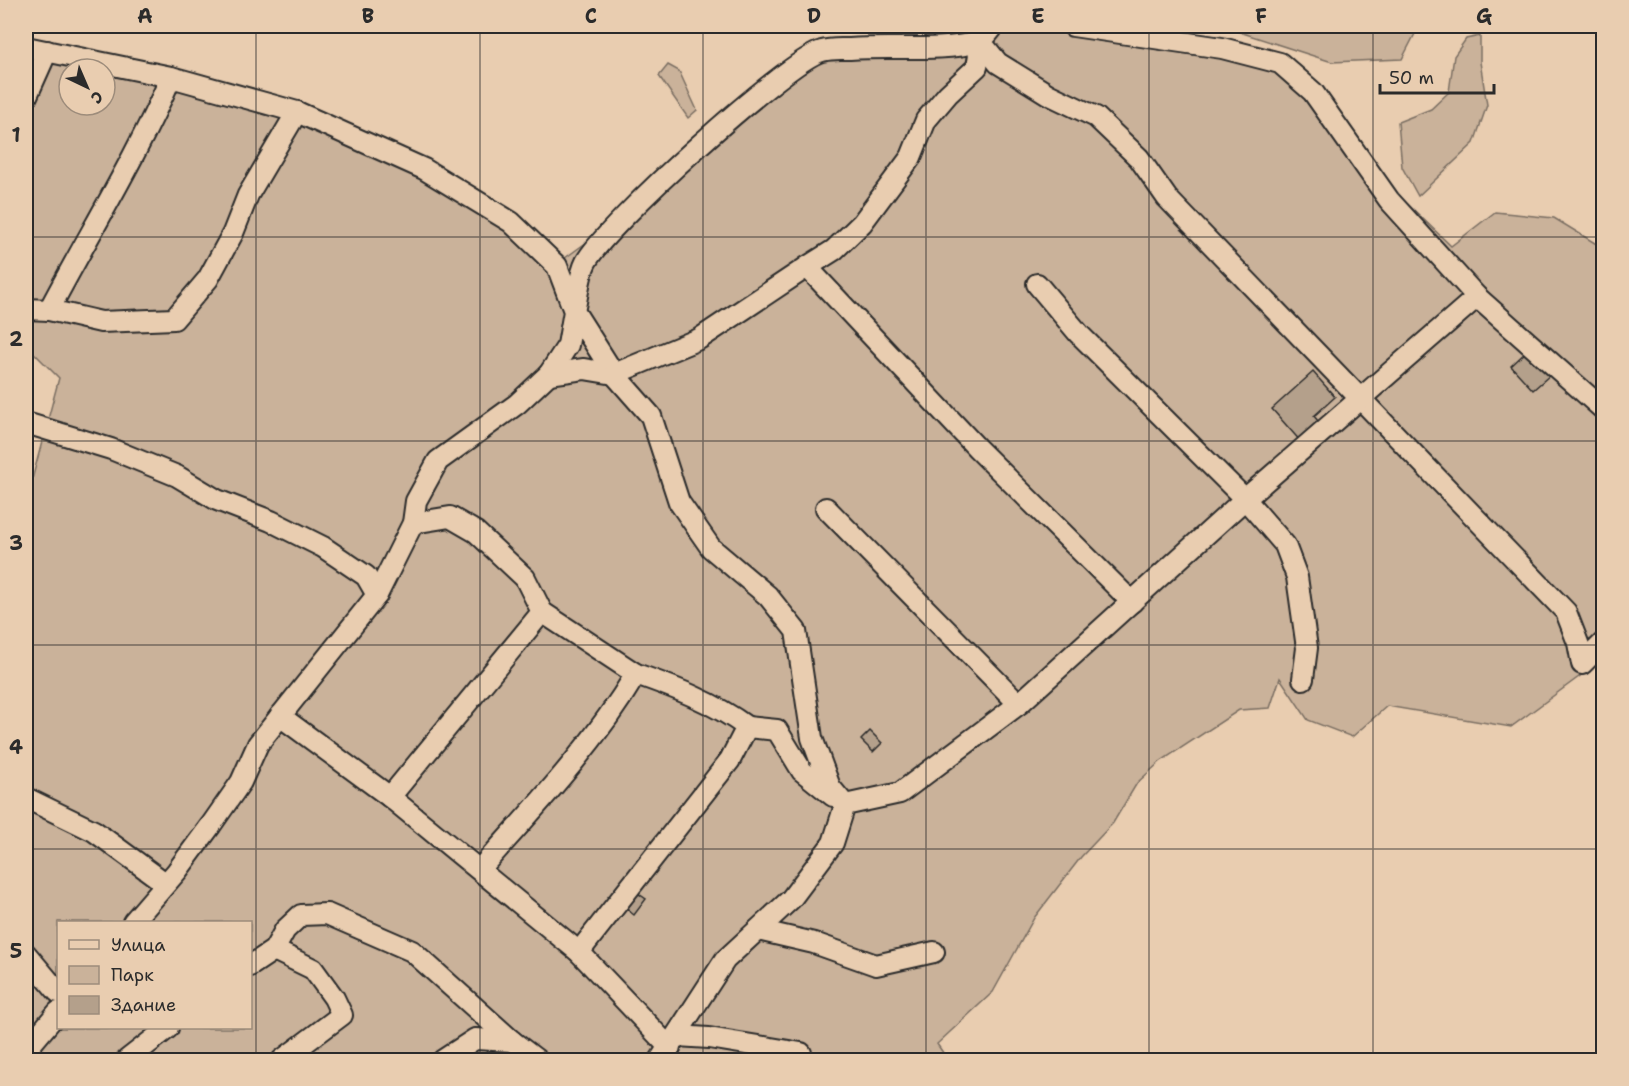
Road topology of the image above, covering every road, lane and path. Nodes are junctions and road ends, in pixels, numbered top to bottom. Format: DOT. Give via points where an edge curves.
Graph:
graph roads {
  1 [pos="994,26"];
  2 [pos="1073,26"];
  3 [pos="981,42"];
  4 [pos="26,47"];
  5 [pos="48,51"];
  6 [pos="171,77"];
  7 [pos="26,98"];
  8 [pos="297,112"];
  9 [pos="807,267"];
  10 [pos="1037,284"];
  11 [pos="1477,297"];
  12 [pos="26,309"];
  13 [pos="49,310"];
  14 [pos="574,311"];
  15 [pos="549,374"];
  16 [pos="614,374"];
  17 [pos="1362,400"];
  18 [pos="1604,410"];
  19 [pos="26,423"];
  20 [pos="1245,500"];
  21 [pos="826,508"];
  22 [pos="413,523"];
  23 [pos="377,595"];
  24 [pos="1132,602"];
  25 [pos="542,612"];
  26 [pos="1604,642"];
  27 [pos="636,674"];
  28 [pos="1303,679"];
  29 [pos="1019,704"];
  30 [pos="280,716"];
  31 [pos="747,727"];
  32 [pos="390,797"];
  33 [pos="26,798"];
  34 [pos="845,805"];
  35 [pos="480,869"];
  36 [pos="165,883"];
  37 [pos="134,921"];
  38 [pos="758,930"];
  39 [pos="274,950"];
  40 [pos="579,952"];
  41 [pos="934,952"];
  42 [pos="26,954"];
  43 [pos="252,965"];
  44 [pos="57,991"];
  45 [pos="57,1013"];
  46 [pos="167,1029"];
  47 [pos="512,1041"];
  48 [pos="669,1048"];
  49 [pos="26,1050"];
  50 [pos="801,1053"];
  51 [pos="127,1060"];
  52 [pos="282,1060"];
  53 [pos="443,1060"];
  54 [pos="537,1060"];
  1 -- 3 [label="lane"];
  2 -- 11 [label="lane" via="1222,48 1280,63 1313,92 1389,200"];
  3 -- 9 [label="lane" via="977,67 926,120 911,157 862,223 834,250"];
  3 -- 14 [label="lane" via="926,49 821,51 790,69 711,135 616,224 585,262"];
  3 -- 17 [label="lane" via="998,63 1048,94 1096,117 1139,158 1167,198"];
  4 -- 5 [label="lane"];
  5 -- 6 [label="lane"];
  5 -- 7 [label="lane"];
  6 -- 8 [label="lane"];
  6 -- 13 [label="lane" via="144,138"];
  8 -- 13 [label="lane" via="248,195 208,279 174,319 102,322"];
  8 -- 14 [label="lane" via="424,169 511,222 557,266"];
  9 -- 16 [label="lane" via="699,339"];
  9 -- 24 [label="lane" via="977,448"];
  10 -- 20 [label="lane" via="1079,334"];
  11 -- 17 [label="lane"];
  11 -- 18 [label="lane"];
  12 -- 13 [label="lane"];
  14 -- 15 [label="lane" via="568,345"];
  14 -- 16 [label="lane"];
  15 -- 16 [label="lane" via="584,369"];
  15 -- 22 [label="lane" via="517,404 438,462 416,501"];
  16 -- 34 [label="lane" via="651,416 679,502 711,548 768,596 796,631 812,738 830,787"];
  17 -- 20 [label="lane"];
  17 -- 26 [label="lane" via="1566,612 1582,664"];
  19 -- 23 [label="lane" via="111,449 177,476 217,500 271,521 323,547 366,576"];
  20 -- 24 [label="lane"];
  20 -- 28 [label="lane" via="1285,545 1297,577 1307,648"];
  21 -- 29 [label="lane"];
  22 -- 23 [label="lane"];
  22 -- 25 [label="lane" via="450,517 476,532 525,578"];
  23 -- 30 [label="lane"];
  24 -- 29 [label="lane"];
  25 -- 27 [label="lane"];
  25 -- 32 [label="lane"];
  27 -- 31 [label="lane" via="715,706"];
  27 -- 35 [label="lane" via="578,759"];
  29 -- 34 [label="lane" via="900,793"];
  30 -- 32 [label="lane"];
  30 -- 36 [label="lane" via="258,744 241,782"];
  31 -- 34 [label="lane" via="777,730 802,771"];
  31 -- 40 [label="lane" via="730,760"];
  32 -- 35 [label="lane"];
  33 -- 36 [label="lane" via="94,831"];
  34 -- 38 [label="lane" via="833,843 791,899"];
  35 -- 40 [label="lane"];
  36 -- 37 [label="lane"];
  38 -- 41 [label="lane" via="814,943 876,965"];
  38 -- 48 [label="lane" via="725,960"];
  39 -- 43 [label="lane"];
  39 -- 47 [label="lane" via="285,930 301,915 327,914 412,951"];
  39 -- 52 [label="lane" via="314,969 342,1015"];
  40 -- 48 [label="lane"];
  42 -- 44 [label="lane"];
  45 -- 49 [label="lane"];
  46 -- 51 [label="lane"];
  47 -- 53 [label="lane" via="475,1039"];
  47 -- 54 [label="lane"];
  48 -- 50 [label="lane" via="709,1038"];
}
